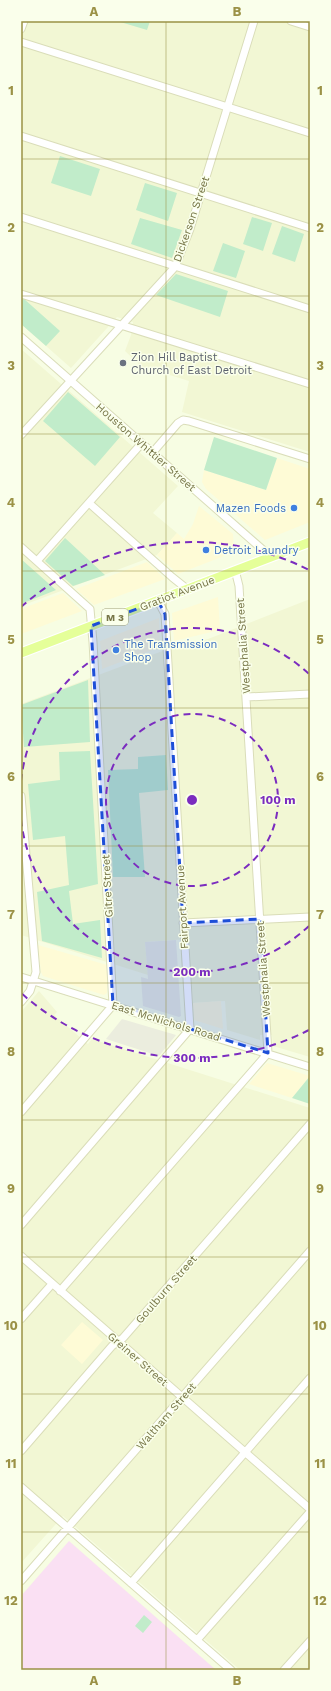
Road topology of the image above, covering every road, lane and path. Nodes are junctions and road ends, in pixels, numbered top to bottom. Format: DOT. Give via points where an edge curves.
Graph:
graph roads {
  1 [pos="24,21"];
  2 [pos="254,21"];
  3 [pos="292,21"];
  4 [pos="310,27"];
  5 [pos="21,29"];
  6 [pos="21,42"];
  7 [pos="227,107"];
  8 [pos="310,134"];
  9 [pos="21,136"];
  10 [pos="201,193"];
  11 [pos="21,217"];
  12 [pos="310,228"];
  13 [pos="175,266"];
  14 [pos="21,294"];
  15 [pos="310,310"];
  16 [pos="122,325"];
  17 [pos="21,337"];
  18 [pos="70,380"];
  19 [pos="310,384"];
  20 [pos="21,436"];
  21 [pos="142,443"];
  22 [pos="153,452"];
  23 [pos="310,460"];
  24 [pos="89,503"];
  25 [pos="310,542"];
  26 [pos="21,547"];
  27 [pos="271,557"];
  28 [pos="37,561"];
  29 [pos="235,570"];
  30 [pos="187,589"];
  31 [pos="158,601"];
  32 [pos="91,626"];
  33 [pos="21,653"];
  34 [pos="310,694"];
  35 [pos="247,697"];
  36 [pos="21,796"];
  37 [pos="310,917"];
  38 [pos="260,919"];
  39 [pos="183,924"];
  40 [pos="21,977"];
  41 [pos="34,981"];
  42 [pos="21,1002"];
  43 [pos="113,1005"];
  44 [pos="190,1029"];
  45 [pos="268,1054"];
  46 [pos="310,1067"];
  47 [pos="21,1112"];
  48 [pos="310,1124"];
  49 [pos="21,1225"];
  50 [pos="310,1251"];
  51 [pos="21,1256"];
  52 [pos="52,1284"];
  53 [pos="60,1291"];
  54 [pos="21,1319"];
  55 [pos="119,1342"];
  56 [pos="310,1378"];
  57 [pos="182,1397"];
  58 [pos="21,1451"];
  59 [pos="245,1452"];
  60 [pos="21,1487"];
  61 [pos="310,1509"];
  62 [pos="310,1512"];
  63 [pos="68,1527"];
  64 [pos="21,1581"];
  65 [pos="131,1583"];
  66 [pos="197,1640"];
  67 [pos="310,1641"];
  68 [pos="231,1670"];
  69 [pos="284,1670"];
  1 -- 5 [label="street"];
  2 -- 7 [label="street, Dickerson Street"];
  3 -- 4 [label="street"];
  6 -- 7 [label="street"];
  7 -- 8 [label="street"];
  7 -- 10 [label="street, Dickerson Street"];
  9 -- 10 [label="street"];
  10 -- 12 [label="street"];
  10 -- 13 [label="street, Dickerson Street"];
  11 -- 13 [label="street"];
  13 -- 15 [label="street"];
  13 -- 16 [label="street, Dickerson Street"];
  14 -- 16 [label="street"];
  16 -- 18 [label="street, Dickerson Street"];
  16 -- 19 [label="street"];
  17 -- 18 [label="street, Houston Whittier Street"];
  18 -- 20 [label="street, Dickerson Street"];
  18 -- 21 [label="street, Houston Whittier Street"];
  21 -- 22 [label="street, Houston Whittier Street"];
  21 -- 24 [label="street"];
  22 -- 23 [label="street" via="183,420"];
  22 -- 27 [label="street, Houston Whittier Street"];
  24 -- 28 [label="street"];
  24 -- 30 [label="street"];
  25 -- 27 [label="main road, Gratiot Avenue / M 3"];
  26 -- 28 [label="street, Gitre Street"];
  27 -- 29 [label="main road, Gratiot Avenue / M 3"];
  28 -- 32 [label="street, Gitre Street" via="90,609"];
  29 -- 30 [label="main road, Gratiot Avenue / M 3"];
  29 -- 35 [label="street, Westphalia Street" via="240,586"];
  30 -- 31 [label="main road, Gratiot Avenue / M 3"];
  31 -- 32 [label="main road, Gratiot Avenue / M 3"];
  31 -- 39 [label="street, Fairport Avenue" via="165,614"];
  32 -- 33 [label="main road, Gratiot Avenue / M 3"];
  32 -- 43 [label="street, Gitre Street"];
  34 -- 35 [label="street"];
  35 -- 38 [label="street, Westphalia Street"];
  36 -- 41 [label="street" via="34,942"];
  37 -- 38 [label="street"];
  38 -- 39 [label="street"];
  38 -- 45 [label="street, Westphalia Street"];
  39 -- 44 [label="street, Fairport Avenue"];
  40 -- 41 [label="street, East McNichols Road"];
  41 -- 42 [label="street"];
  41 -- 43 [label="street, East McNichols Road"];
  43 -- 44 [label="street, East McNichols Road"];
  43 -- 47 [label="street"];
  44 -- 45 [label="street, East McNichols Road"];
  44 -- 49 [label="street"];
  45 -- 46 [label="street, East McNichols Road"];
  45 -- 53 [label="street"];
  48 -- 55 [label="street, Goulburn Street"];
  50 -- 57 [label="street, Waltham Street"];
  51 -- 52 [label="street, Greiner Street"];
  52 -- 53 [label="street, Greiner Street"];
  52 -- 54 [label="street"];
  53 -- 55 [label="street, Greiner Street"];
  55 -- 57 [label="street, Greiner Street"];
  55 -- 58 [label="street, Goulburn Street" via="112,1346"];
  56 -- 59 [label="street"];
  57 -- 59 [label="street, Greiner Street"];
  57 -- 63 [label="street, Waltham Street"];
  59 -- 61 [label="street, Greiner Street"];
  59 -- 65 [label="street"];
  60 -- 63 [label="street"];
  62 -- 66 [label="street"];
  63 -- 64 [label="street, Waltham Street"];
  63 -- 65 [label="street"];
  65 -- 66 [label="street"];
  66 -- 68 [label="street"];
  67 -- 69 [label="street"];
}
